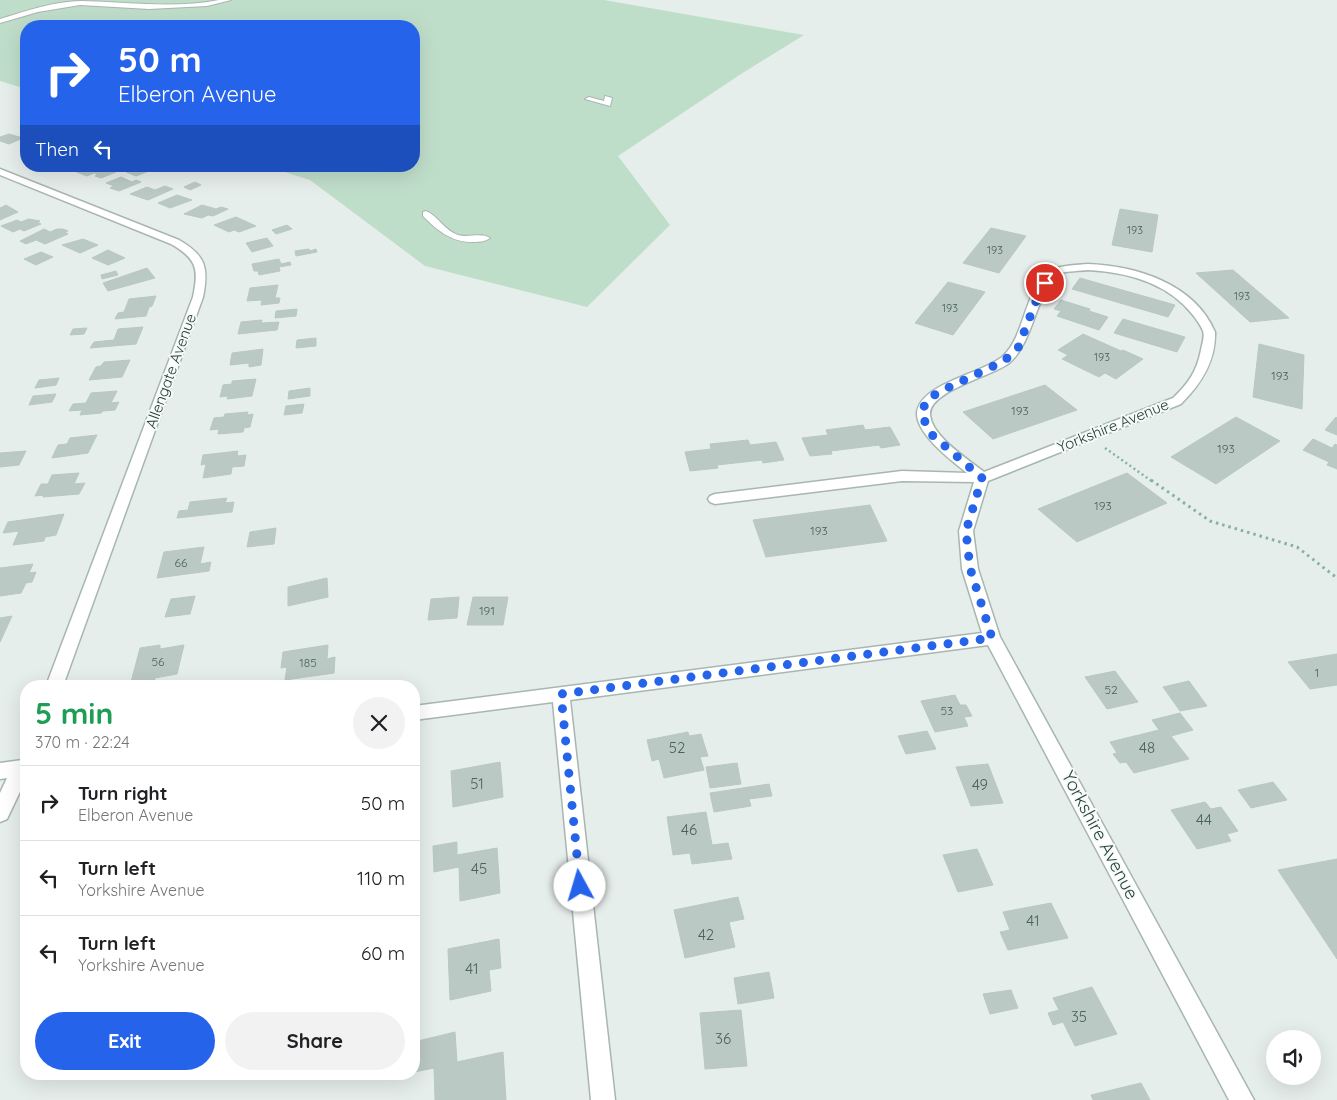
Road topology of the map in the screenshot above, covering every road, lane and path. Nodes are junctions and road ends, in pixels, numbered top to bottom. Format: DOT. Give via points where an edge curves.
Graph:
graph roads {
  1 [pos="228,0"];
  2 [pos="0,21"];
  3 [pos="608,98"];
  4 [pos="589,99"];
  5 [pos="0,172"];
  6 [pos="426,214"];
  7 [pos="486,238"];
  8 [pos="1088,436"];
  9 [pos="982,478"];
  10 [pos="715,499"];
  11 [pos="1337,578"];
  12 [pos="992,638"];
  13 [pos="57,680"];
  14 [pos="561,694"];
  15 [pos="420,712"];
  16 [pos="20,765"];
  17 [pos="0,771"];
  18 [pos="20,774"];
  19 [pos="0,813"];
  20 [pos="603,1100"];
  21 [pos="1242,1100"];
  1 -- 2 [label="lane" via="149,7 80,3 37,10"];
  3 -- 4 [label="lane" via="607,104"];
  5 -- 13 [label="street, Allengate Avenue" via="175,242 193,254 202,272 195,306"];
  6 -- 7 [label="lane" via="452,238"];
  8 -- 9 [label="street, Yorkshire Avenue"];
  8 -- 9 [label="street, Yorkshire Avenue" via="1177,401 1204,368 1210,332 1184,297 1154,281 1118,269 1082,266 1056,271 1045,283 1018,348 1004,361 927,400 922,411 931,434"];
  8 -- 11 [label="path" via="1210,520 1297,547"];
  9 -- 10 [label="street" via="902,476"];
  9 -- 12 [label="street, Yorkshire Avenue" via="966,531 970,568"];
  12 -- 14 [label="street"];
  12 -- 21 [label="street, Yorkshire Avenue"];
  14 -- 15 [label="street"];
  14 -- 20 [label="street"];
  16 -- 17 [label="street"];
  18 -- 19 [label="street"];
}
